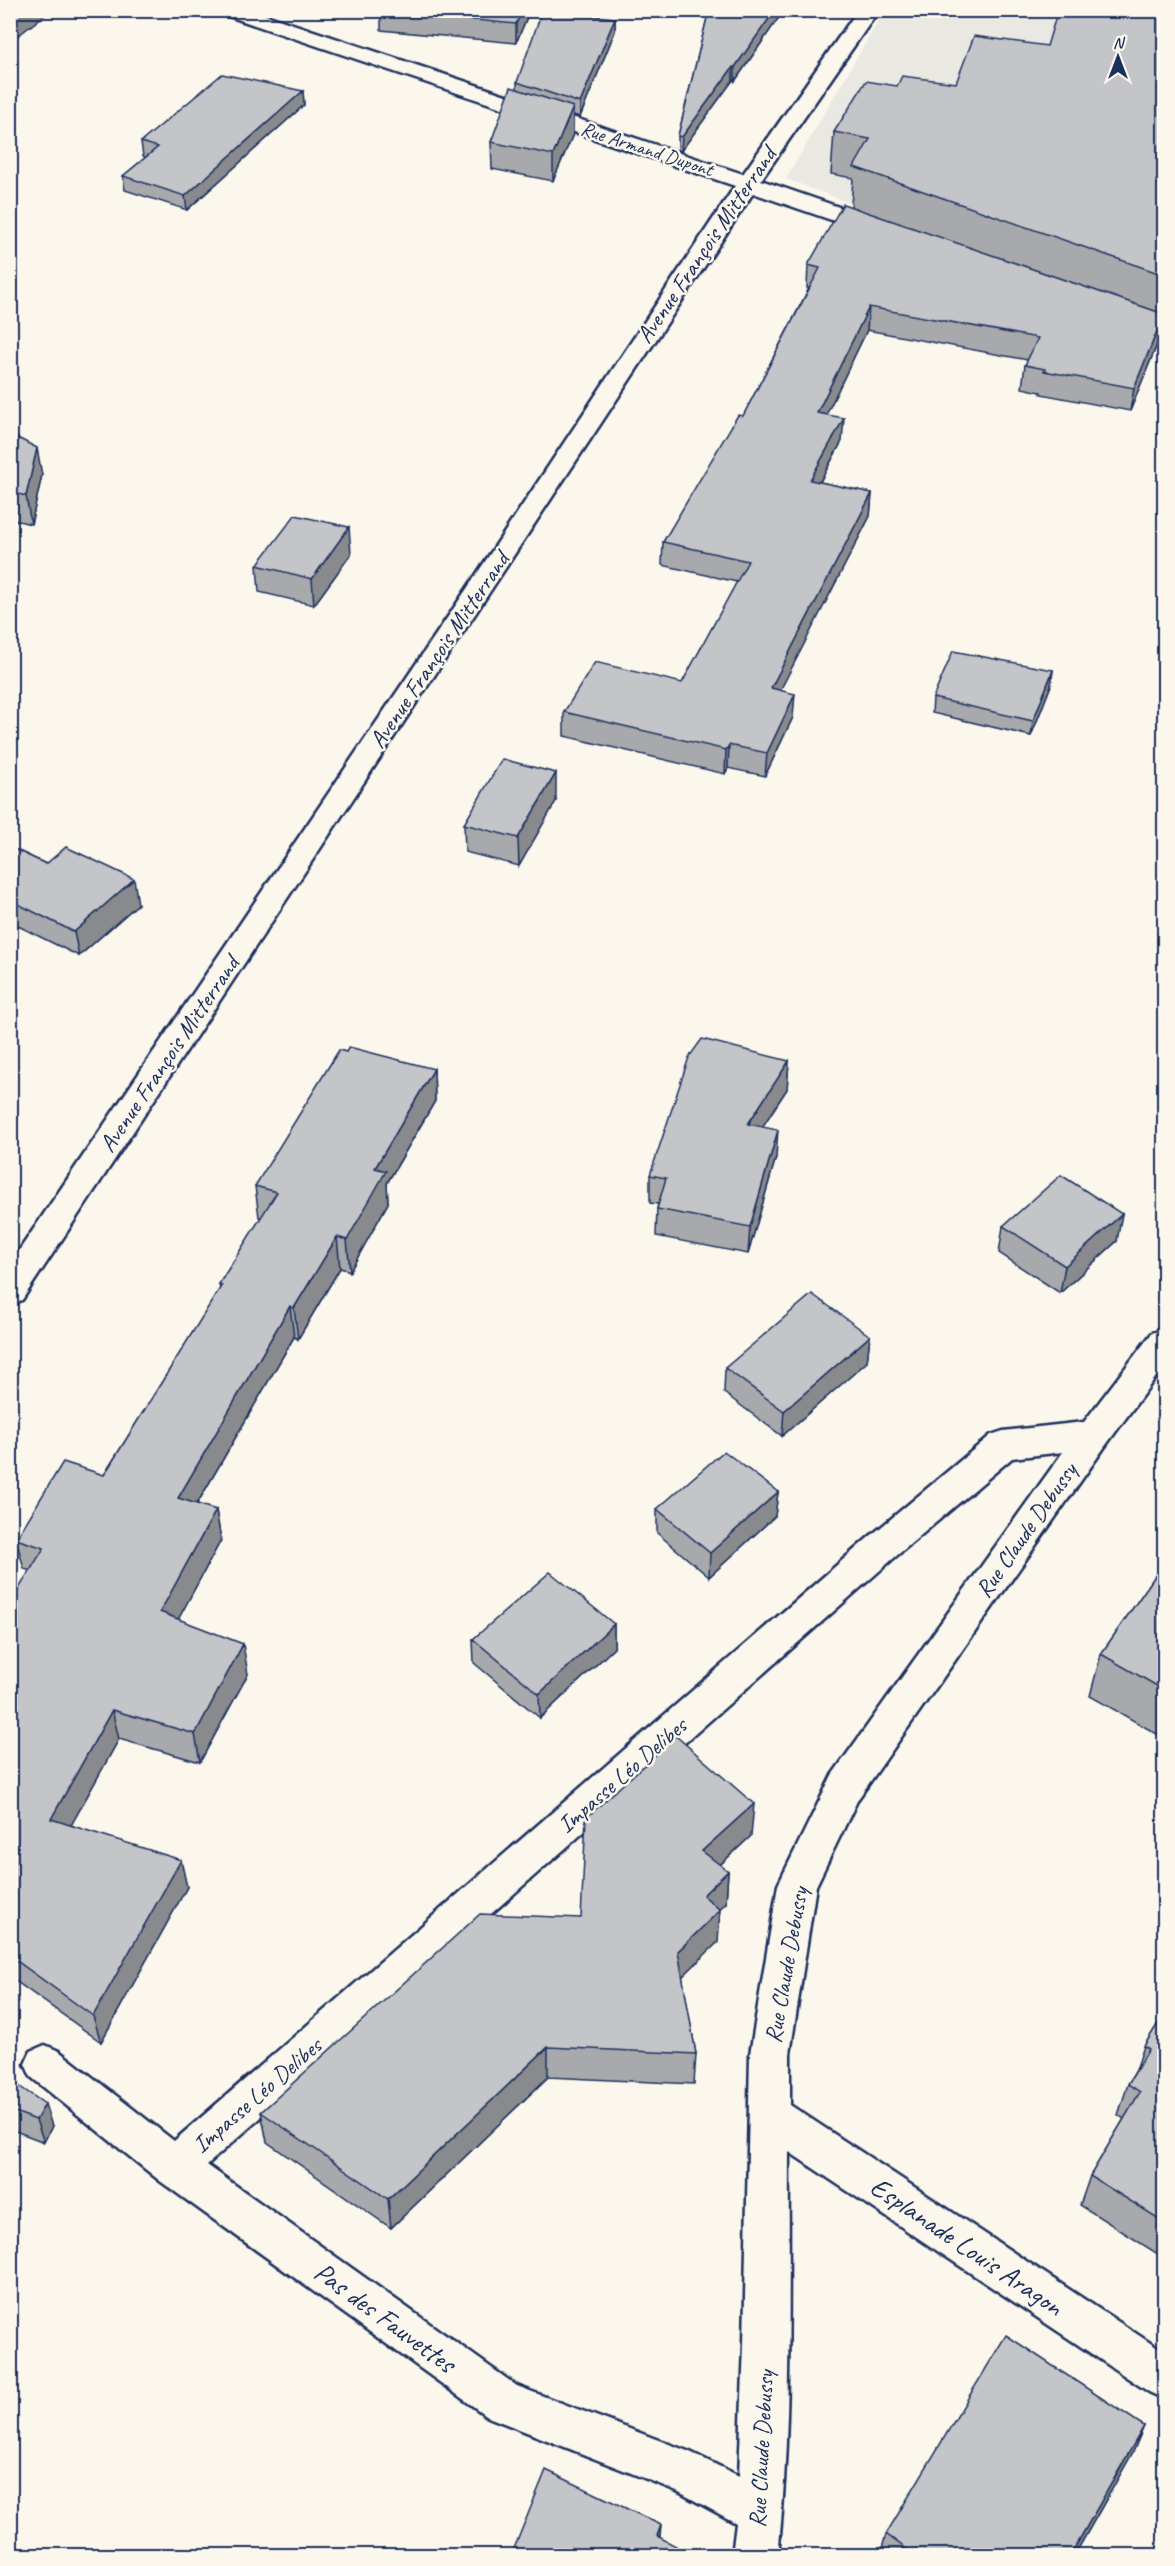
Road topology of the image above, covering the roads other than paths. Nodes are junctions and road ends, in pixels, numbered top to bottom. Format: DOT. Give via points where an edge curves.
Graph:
graph roads {
  1 [pos="229,10"];
  2 [pos="869,10"];
  3 [pos="747,183"];
  4 [pos="900,237"];
  5 [pos="10,1292"];
  6 [pos="1164,1342"];
  7 [pos="1094,1435"];
  8 [pos="45,2064"];
  9 [pos="769,2115"];
  10 [pos="175,2167"];
  11 [pos="1164,2377"];
  12 [pos="759,2511"];
  13 [pos="754,2556"];
  1 -- 3 [label="street, Rue Armand Dupont"];
  2 -- 3 [label="street, Avenue François Mitterrand"];
  3 -- 4 [label="street, Rue Armand Dupont"];
  3 -- 5 [label="street, Avenue François Mitterrand"];
  6 -- 7 [label="street, Rue Claude Debussy"];
  7 -- 9 [label="street, Rue Claude Debussy" via="845,1786 797,1885 770,2054"];
  7 -- 10 [label="street, Impasse Léo Delibes" via="1003,1445 863,1563"];
  8 -- 10 [label="street, Pas des Fauvettes"];
  9 -- 11 [label="street, Esplanade Louis Aragon"];
  9 -- 12 [label="street, Rue Claude Debussy"];
  10 -- 12 [label="street, Pas des Fauvettes" via="503,2402 690,2474"];
  12 -- 13 [label="street, Rue Claude Debussy"];
}
